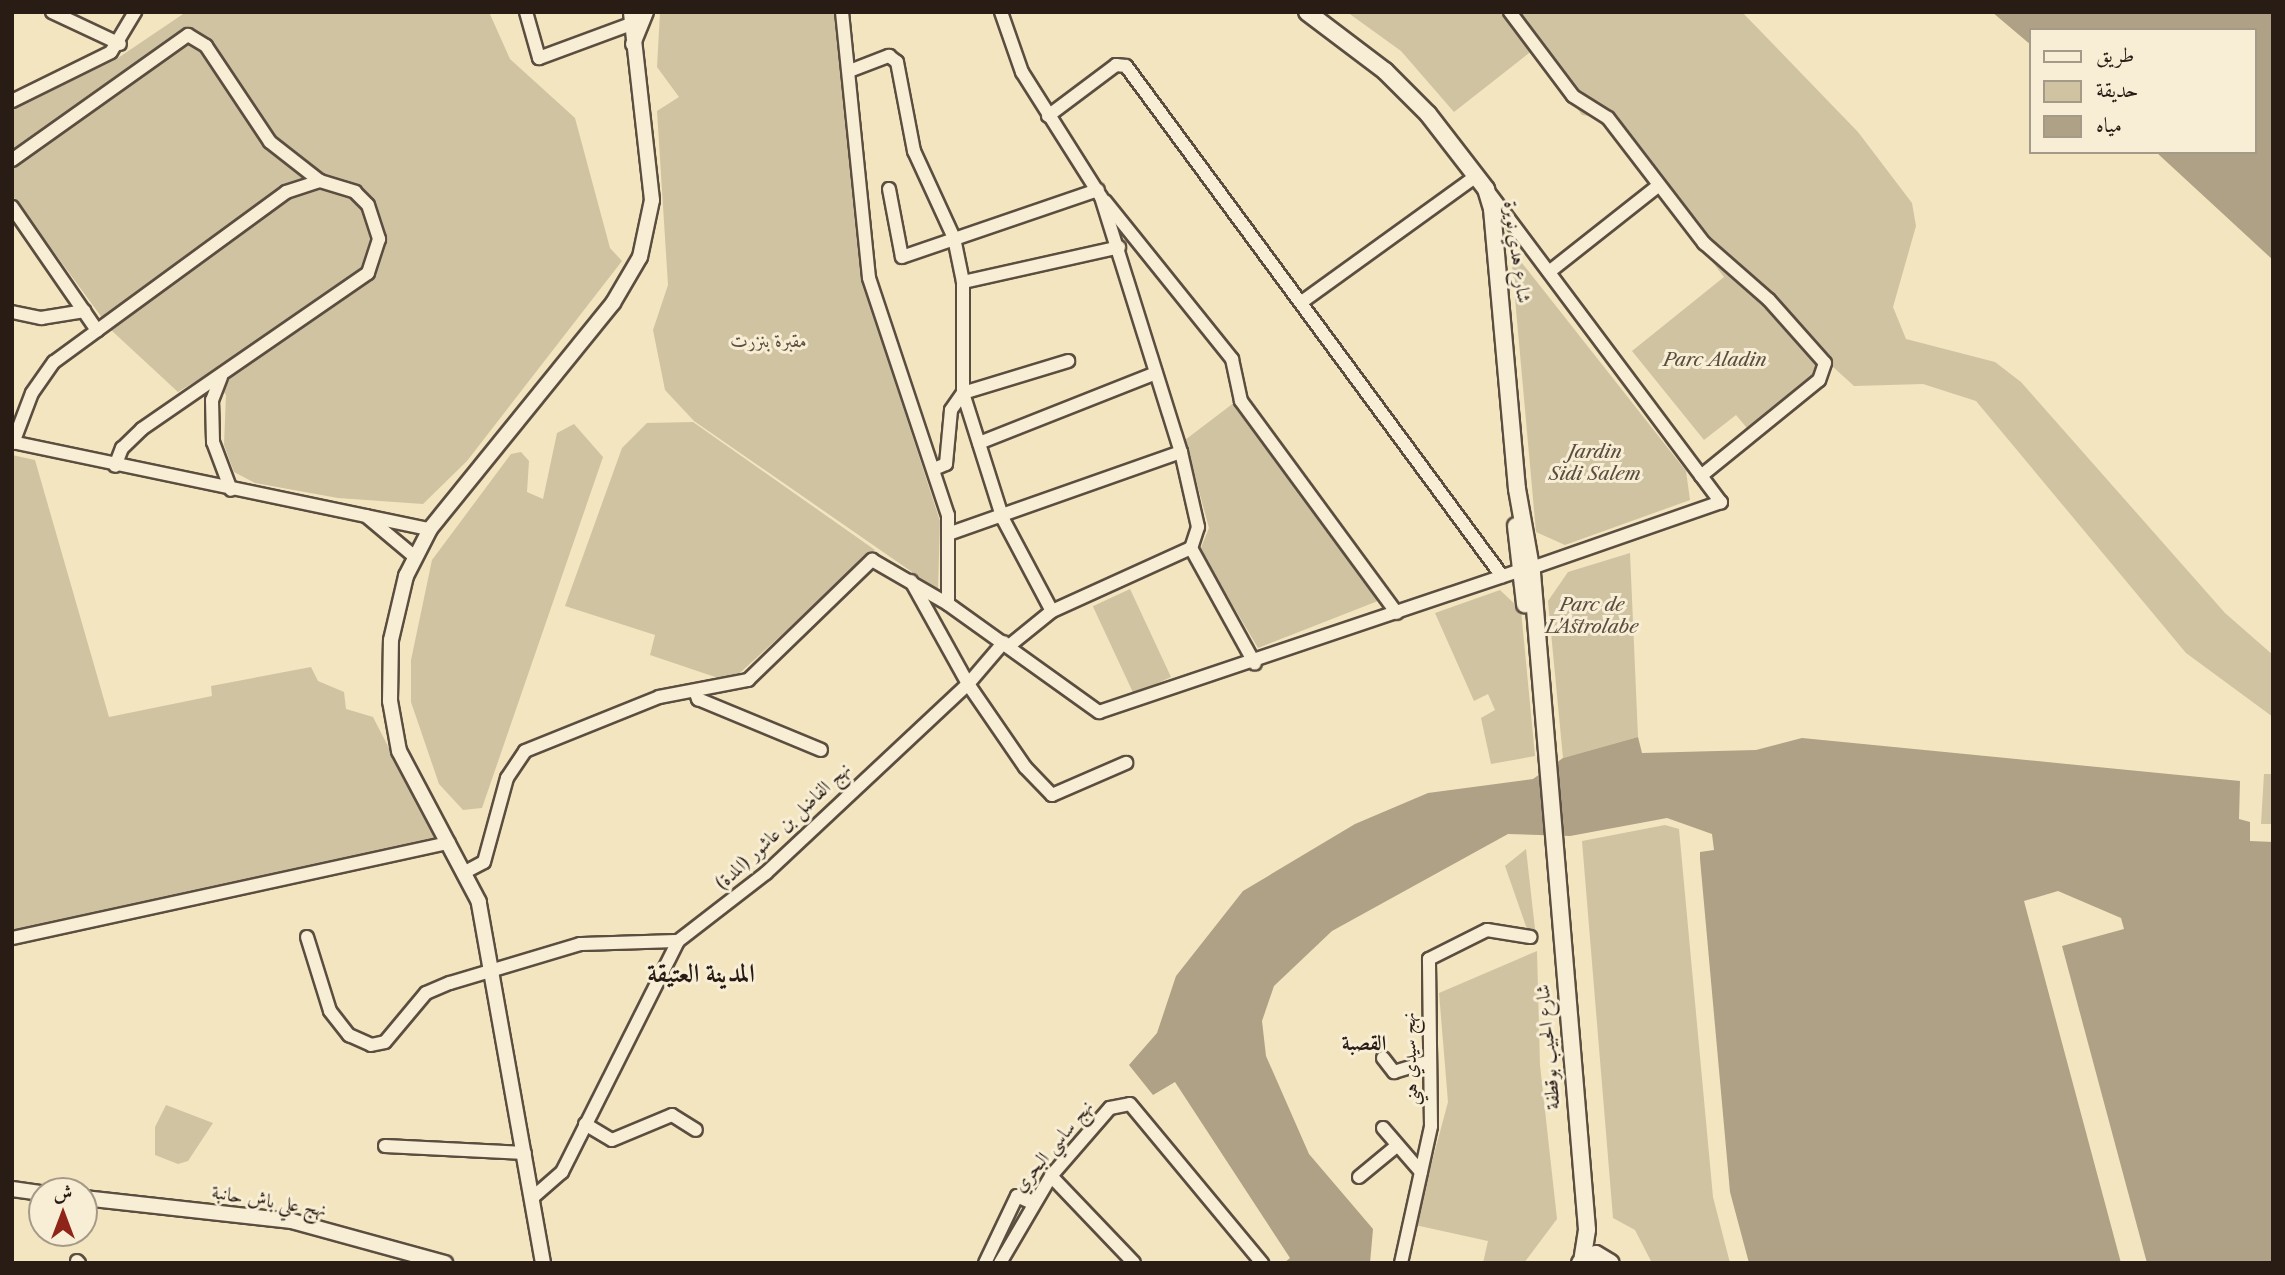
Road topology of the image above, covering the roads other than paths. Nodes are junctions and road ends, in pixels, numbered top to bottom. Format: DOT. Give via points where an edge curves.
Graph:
graph roads {
  1 [pos="52,12"];
  2 [pos="135,12"];
  3 [pos="526,12"];
  4 [pos="646,12"];
  5 [pos="842,12"];
  6 [pos="1001,12"];
  7 [pos="1307,12"];
  8 [pos="1510,12"];
  9 [pos="631,18"];
  10 [pos="120,44"];
  11 [pos="633,45"];
  12 [pos="852,70"];
  13 [pos="12,100"];
  14 [pos="1048,116"];
  15 [pos="12,160"];
  16 [pos="320,181"];
  17 [pos="1481,182"];
  18 [pos="1659,185"];
  19 [pos="889,189"];
  20 [pos="1100,194"];
  21 [pos="12,207"];
  22 [pos="954,238"];
  23 [pos="1119,247"];
  24 [pos="1549,272"];
  25 [pos="963,282"];
  26 [pos="1303,301"];
  27 [pos="84,311"];
  28 [pos="12,312"];
  29 [pos="97,331"];
  30 [pos="1068,361"];
  31 [pos="1156,373"];
  32 [pos="222,375"];
  33 [pos="963,393"];
  34 [pos="13,443"];
  35 [pos="979,443"];
  36 [pos="1181,452"];
  37 [pos="115,466"];
  38 [pos="934,469"];
  39 [pos="1701,476"];
  40 [pos="231,490"];
  41 [pos="366,516"];
  42 [pos="1003,519"];
  43 [pos="430,529"];
  44 [pos="951,533"];
  45 [pos="1191,548"];
  46 [pos="415,557"];
  47 [pos="1525,566"];
  48 [pos="1502,576"];
  49 [pos="910,580"];
  50 [pos="948,604"];
  51 [pos="1052,611"];
  52 [pos="1397,613"];
  53 [pos="1007,644"];
  54 [pos="1255,664"];
  55 [pos="968,684"];
  56 [pos="695,691"];
  57 [pos="821,750"];
  58 [pos="1126,763"];
  59 [pos="449,843"];
  60 [pos="467,871"];
  61 [pos="307,937"];
  62 [pos="1530,937"];
  63 [pos="12,938"];
  64 [pos="678,942"];
  65 [pos="491,973"];
  66 [pos="1383,1058"];
  67 [pos="1429,1061"];
  68 [pos="585,1124"];
  69 [pos="1384,1128"];
  70 [pos="696,1130"];
  71 [pos="385,1146"];
  72 [pos="1394,1148"];
  73 [pos="526,1153"];
  74 [pos="1421,1172"];
  75 [pos="1051,1176"];
  76 [pos="1359,1177"];
  77 [pos="531,1199"];
  78 [pos="98,1200"];
  79 [pos="1030,1202"];
  80 [pos="1587,1230"];
  81 [pos="539,1246"];
  82 [pos="1606,1259"];
  83 [pos="1581,1261"];
  84 [pos="445,1263"];
  85 [pos="532,1263"];
  86 [pos="543,1263"];
  87 [pos="985,1263"];
  88 [pos="1000,1263"];
  89 [pos="1134,1263"];
  90 [pos="1262,1263"];
  91 [pos="1401,1263"];
  1 -- 10 [label="street"];
  2 -- 10 [label="street"];
  3 -- 9 [label="street" via="539,58"];
  4 -- 11 [label="street"];
  5 -- 12 [label="street"];
  6 -- 14 [label="street" via="1022,72"];
  7 -- 17 [label="main road, شارع هدي نويرة" via="1385,71"];
  8 -- 18 [label="street" via="1573,96 1608,118"];
  9 -- 11 [label="street"];
  10 -- 13 [label="street"];
  11 -- 43 [label="street" via="652,200 640,257 613,303"];
  12 -- 22 [label="street" via="894,57 914,151"];
  12 -- 38 [label="street" via="869,278"];
  14 -- 20 [label="street"];
  14 -- 26 [label="street" via="1115,65 1126,66"];
  15 -- 16 [label="street" via="188,35 206,46 270,142"];
  16 -- 29 [label="street" via="286,192"];
  16 -- 32 [label="street" via="355,192 368,205 379,239 368,273"];
  17 -- 24 [label="street"];
  17 -- 26 [label="street"];
  17 -- 47 [label="main road, شارع هدي نويرة" via="1499,249"];
  18 -- 24 [label="street"];
  18 -- 39 [label="street" via="1704,243 1769,300 1825,363 1819,380"];
  19 -- 22 [label="street" via="900,256"];
  20 -- 22 [label="street"];
  20 -- 23 [label="street"];
  20 -- 52 [label="street" via="1232,359 1241,401"];
  21 -- 27 [label="street"];
  22 -- 25 [label="street"];
  23 -- 25 [label="street"];
  23 -- 31 [label="street"];
  24 -- 39 [label="street"];
  25 -- 33 [label="street"];
  26 -- 48 [label="street"];
  27 -- 28 [label="street" via="41,318"];
  27 -- 29 [label="street"];
  29 -- 34 [label="street" via="42,376"];
  30 -- 33 [label="street"];
  31 -- 35 [label="street"];
  31 -- 36 [label="street"];
  32 -- 37 [label="street" via="142,429 122,448"];
  32 -- 40 [label="street" via="211,421"];
  33 -- 35 [label="street"];
  33 -- 38 [label="street" via="951,410 946,464"];
  34 -- 37 [label="street"];
  35 -- 42 [label="street"];
  36 -- 42 [label="street"];
  36 -- 45 [label="street" via="1197,516"];
  37 -- 40 [label="street"];
  38 -- 44 [label="street"];
  39 -- 47 [label="street" via="1721,502"];
  40 -- 41 [label="street"];
  41 -- 43 [label="street"];
  41 -- 46 [label="street"];
  42 -- 44 [label="street"];
  42 -- 51 [label="street"];
  43 -- 46 [label="street"];
  44 -- 50 [label="street"];
  45 -- 51 [label="street, نهج الفاضل بن عاشور (المدة)"];
  45 -- 54 [label="street"];
  46 -- 59 [label="street" via="391,640 390,701 399,751"];
  47 -- 48 [label="street"];
  47 -- 80 [label="main road, شارع الحبيب بوقطفة"];
  48 -- 52 [label="street"];
  49 -- 50 [label="street"];
  49 -- 55 [label="street"];
  49 -- 56 [label="street" via="877,560 867,562 755,676 721,690"];
  50 -- 53 [label="street"];
  51 -- 53 [label="street, نهج الفاضل بن عاشور (المدة)"];
  52 -- 54 [label="street"];
  53 -- 54 [label="street" via="1099,712"];
  53 -- 55 [label="street, نهج الفاضل بن عاشور (المدة)"];
  55 -- 58 [label="street" via="1024,767 1052,795"];
  55 -- 64 [label="street, نهج الفاضل بن عاشور (المدة)" via="766,873"];
  56 -- 57 [label="street" via="698,699"];
  56 -- 60 [label="street" via="659,697 525,751 507,778 484,863"];
  59 -- 60 [label="street"];
  59 -- 63 [label="street"];
  60 -- 65 [label="street"];
  61 -- 65 [label="street" via="330,1011 349,1035 372,1045 385,1042 426,993"];
  62 -- 67 [label="street, نهج سيدي هني" via="1487,930 1429,959"];
  64 -- 65 [label="street" via="580,944"];
  64 -- 68 [label="street, نهج الفاضل بن عاشور (المدة)"];
  65 -- 73 [label="street"];
  66 -- 67 [label="street" via="1394,1072"];
  67 -- 74 [label="street, نهج سيدي هني" via="1432,1115"];
  68 -- 70 [label="street" via="612,1140 672,1115"];
  68 -- 77 [label="street, نهج الفاضل بن عاشور (المدة)" via="554,1183"];
  69 -- 72 [label="street"];
  71 -- 73 [label="street"];
  72 -- 74 [label="street"];
  72 -- 76 [label="street"];
  73 -- 77 [label="street"];
  74 -- 91 [label="street, نهج سيدي هني"];
  75 -- 79 [label="street, نهج ساسي البحري"];
  75 -- 89 [label="street"];
  75 -- 90 [label="street, نهج ساسي البحري" via="1110,1108 1130,1104"];
  77 -- 81 [label="street"];
  78 -- 84 [label="street, نهج علي باش حانبة" via="292,1221"];
  79 -- 87 [label="street" via="1017,1196"];
  79 -- 88 [label="street, نهج ساسي البحري"];
  80 -- 82 [label="main road, شارع الحبيب بوقطفة"];
  80 -- 83 [label="main road, شارع الحبيب بوقطفة"];
  81 -- 85 [label="street"];
  81 -- 86 [label="street"];
  82 -- 83 [label="main road"];
}
